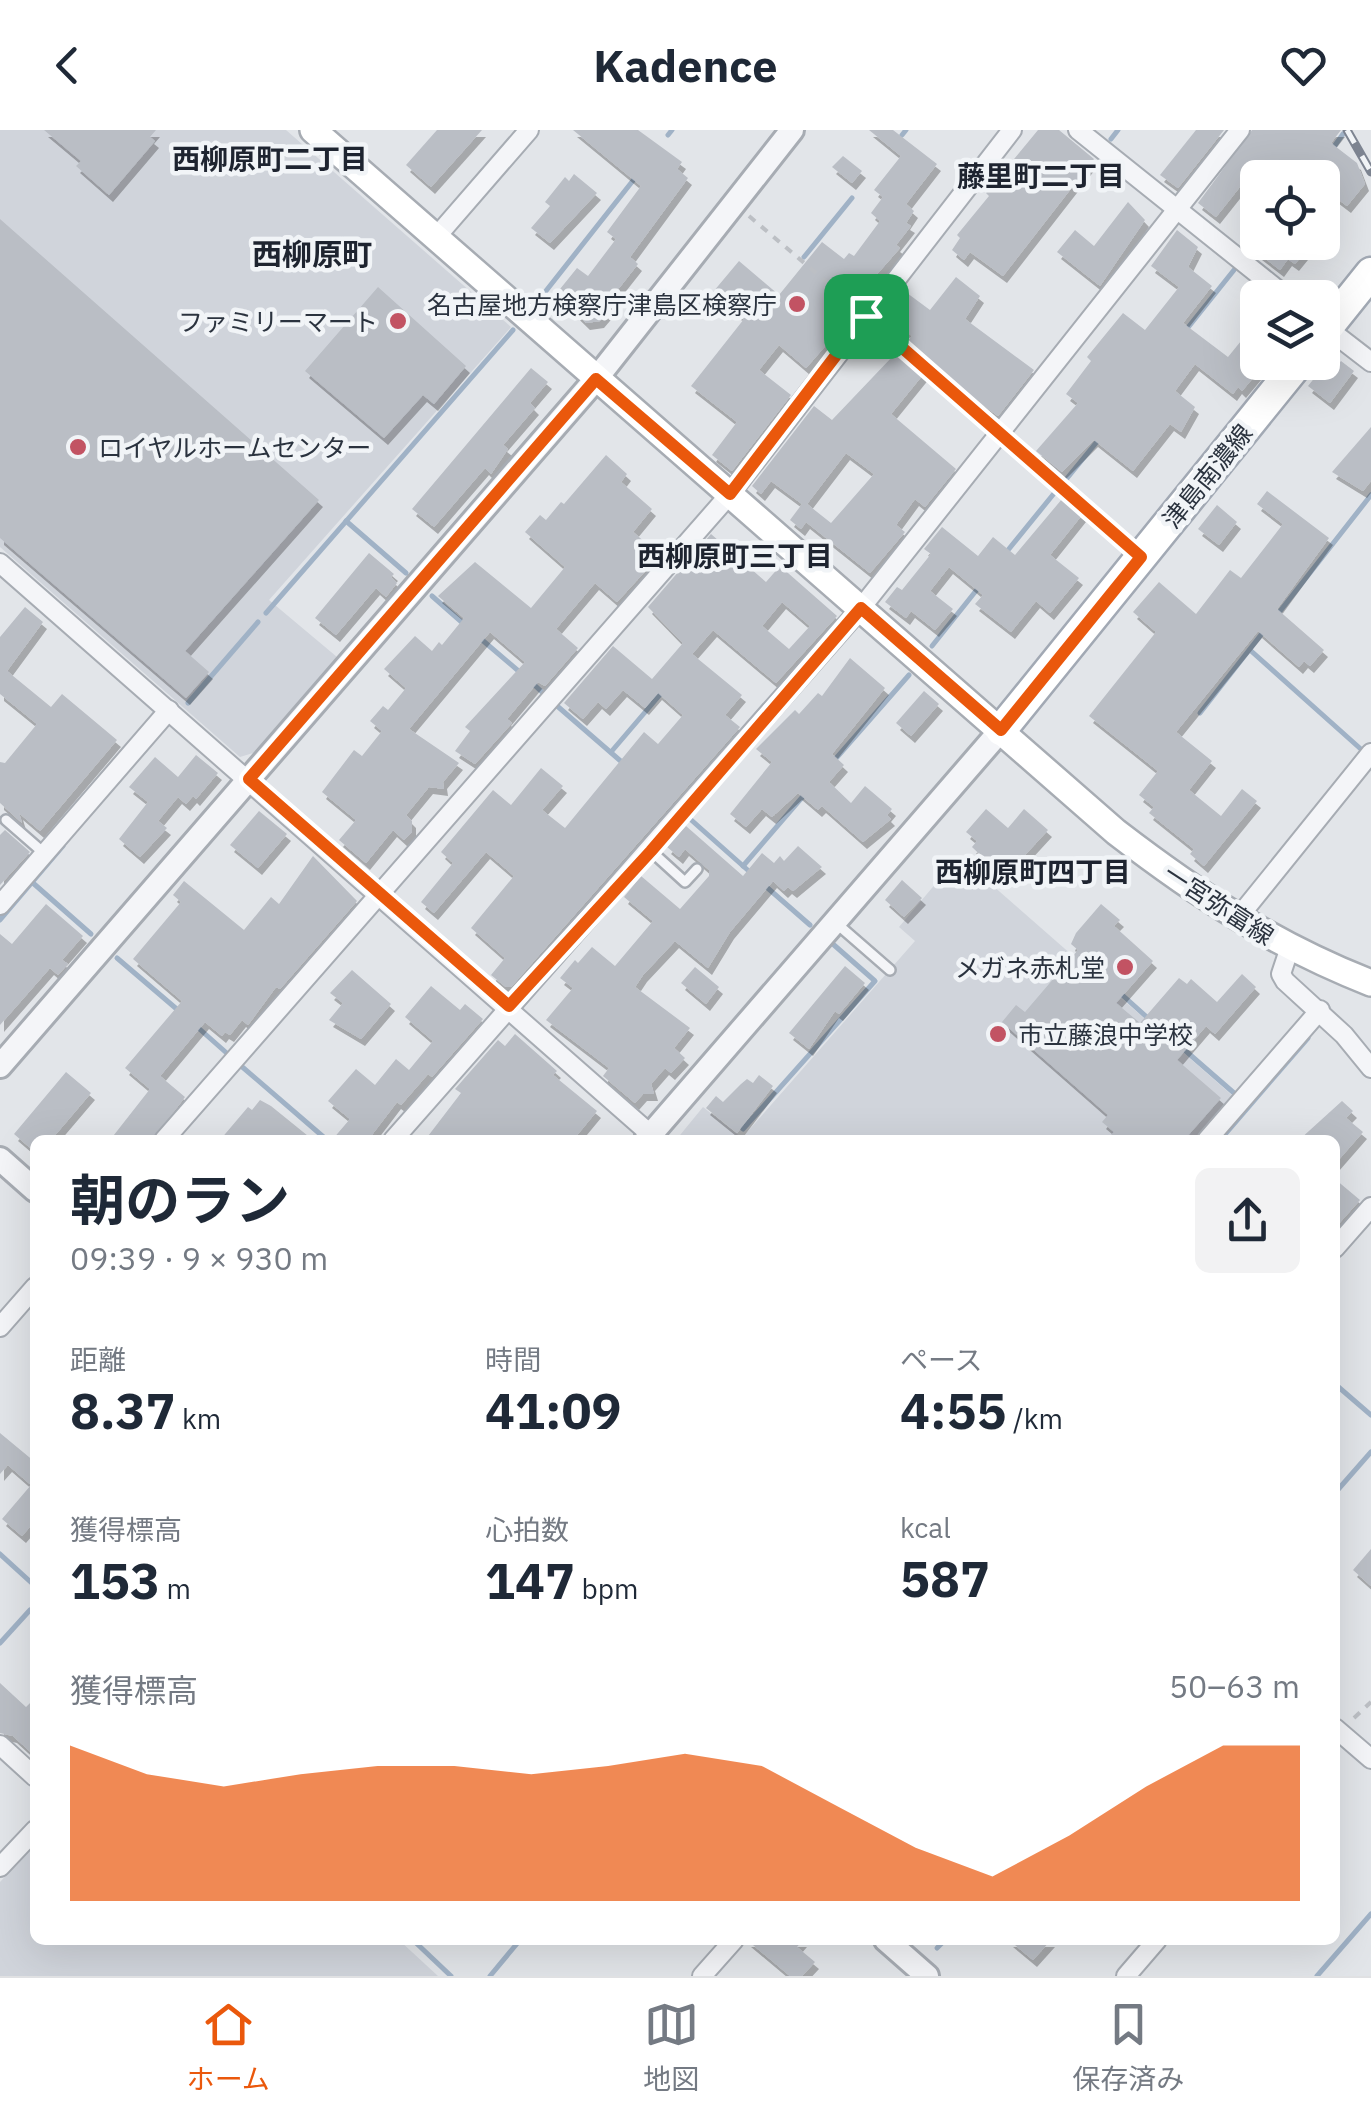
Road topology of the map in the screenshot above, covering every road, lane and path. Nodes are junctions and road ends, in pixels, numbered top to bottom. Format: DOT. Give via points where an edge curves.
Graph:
graph roads {
  1 [pos="313,130"];
  2 [pos="529,130"];
  3 [pos="792,130"];
  4 [pos="1012,130"];
  5 [pos="1078,130"];
  6 [pos="1240,130"];
  7 [pos="734,204"];
  8 [pos="1178,208"];
  9 [pos="437,236"];
  10 [pos="1371,273"];
  11 [pos="1266,280"];
  12 [pos="1340,310"];
  13 [pos="866,316"];
  14 [pos="1340,340"];
  15 [pos="1371,362"];
  16 [pos="596,379"];
  17 [pos="1284,380"];
  18 [pos="998,432"];
  19 [pos="730,494"];
  20 [pos="1141,557"];
  21 [pos="7,569"];
  22 [pos="0,591"];
  23 [pos="861,608"];
  24 [pos="169,710"];
  25 [pos="1001,730"];
  26 [pos="1371,753"];
  27 [pos="249,779"];
  28 [pos="6,820"];
  29 [pos="651,851"];
  30 [pos="45,854"];
  31 [pos="697,869"];
  32 [pos="380,894"];
  33 [pos="0,905"];
  34 [pos="1238,919"];
  35 [pos="836,923"];
  36 [pos="1289,950"];
  37 [pos="890,970"];
  38 [pos="1371,983"];
  39 [pos="509,1006"];
  40 [pos="1320,1010"];
  41 [pos="0,1066"];
  42 [pos="1371,1068"];
  43 [pos="168,1135"];
  44 [pos="397,1135"];
  45 [pos="648,1135"];
  46 [pos="654,1135"];
  47 [pos="1211,1135"];
  48 [pos="0,1159"];
  49 [pos="30,1186"];
  50 [pos="1371,1207"];
  51 [pos="1340,1242"];
  52 [pos="30,1293"];
  53 [pos="0,1327"];
  54 [pos="1371,1702"];
  55 [pos="1340,1729"];
  56 [pos="1340,1735"];
  57 [pos="0,1745"];
  58 [pos="1371,1759"];
  59 [pos="30,1772"];
  60 [pos="30,1835"];
  61 [pos="0,1868"];
  62 [pos="730,1945"];
  63 [pos="892,1945"];
  64 [pos="1153,1945"];
  65 [pos="702,1976"];
  66 [pos="928,1976"];
  67 [pos="1126,1976"];
  1 -- 9 [label="main road, 一宮弥富線"];
  2 -- 9 [label="street"];
  3 -- 7 [label="street"];
  4 -- 13 [label="street"];
  5 -- 8 [label="street"];
  6 -- 8 [label="street"];
  7 -- 13 [label="path"];
  7 -- 16 [label="street"];
  8 -- 11 [label="street"];
  8 -- 18 [label="street"];
  9 -- 16 [label="main road, 一宮弥富線"];
  10 -- 12 [label="main road"];
  13 -- 18 [label="path"];
  13 -- 19 [label="street"];
  14 -- 15 [label="street"];
  16 -- 19 [label="main road, 一宮弥富線"];
  16 -- 27 [label="street"];
  17 -- 20 [label="main road, 津島南濃線"];
  18 -- 20 [label="path"];
  18 -- 23 [label="street"];
  19 -- 23 [label="main road, 一宮弥富線"];
  19 -- 32 [label="street"];
  20 -- 25 [label="main road, 津島南濃線"];
  21 -- 22 [label="street"];
  21 -- 24 [label="street"];
  23 -- 25 [label="main road, 一宮弥富線"];
  23 -- 29 [label="street"];
  24 -- 27 [label="street"];
  24 -- 30 [label="street"];
  25 -- 34 [label="main road, 一宮弥富線" via="1116,832"];
  25 -- 35 [label="street"];
  26 -- 34 [label="street"];
  27 -- 32 [label="street"];
  27 -- 41 [label="street"];
  28 -- 30 [label="lane"];
  29 -- 31 [label="lane" via="685,882"];
  29 -- 39 [label="street"];
  30 -- 33 [label="street"];
  32 -- 39 [label="street"];
  32 -- 43 [label="street"];
  34 -- 36 [label="main road, 一宮弥富線"];
  35 -- 37 [label="lane"];
  35 -- 46 [label="street"];
  36 -- 38 [label="main road, 一宮弥富線"];
  36 -- 40 [label="street" via="1281,974"];
  39 -- 44 [label="street"];
  39 -- 45 [label="street"];
  40 -- 42 [label="street"];
  40 -- 47 [label="street"];
  48 -- 49 [label="street"];
  50 -- 51 [label="street"];
  52 -- 53 [label="street"];
  54 -- 55 [label="path"];
  56 -- 58 [label="street"];
  57 -- 59 [label="street"];
  60 -- 61 [label="street"];
  62 -- 65 [label="street"];
  63 -- 66 [label="street"];
  64 -- 67 [label="street"];
}
